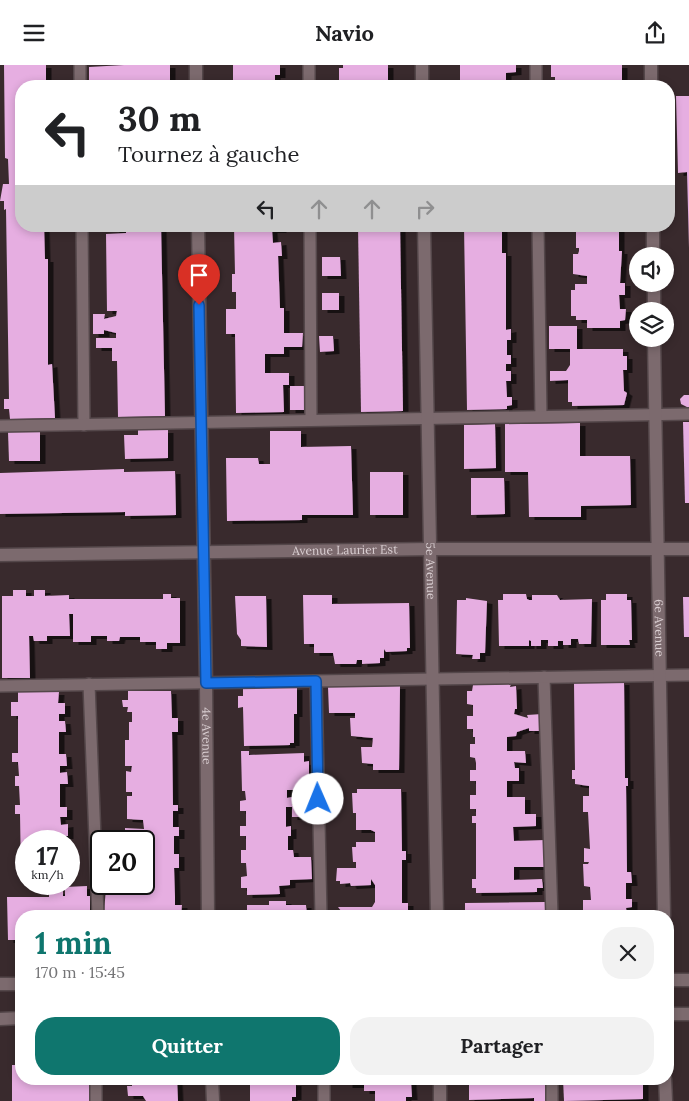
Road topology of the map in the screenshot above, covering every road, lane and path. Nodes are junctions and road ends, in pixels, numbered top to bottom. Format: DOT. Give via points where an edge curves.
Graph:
graph roads {
  1 [pos="80,65"];
  2 [pos="196,65"];
  3 [pos="309,65"];
  4 [pos="422,65"];
  5 [pos="536,65"];
  6 [pos="651,65"];
  7 [pos="80,80"];
  8 [pos="196,80"];
  9 [pos="309,80"];
  10 [pos="422,80"];
  11 [pos="536,80"];
  12 [pos="651,80"];
  13 [pos="82,232"];
  14 [pos="198,232"];
  15 [pos="310,232"];
  16 [pos="424,232"];
  17 [pos="538,232"];
  18 [pos="653,232"];
  19 [pos="653,247"];
  20 [pos="654,347"];
  21 [pos="689,414"];
  22 [pos="655,415"];
  23 [pos="541,416"];
  24 [pos="427,419"];
  25 [pos="312,421"];
  26 [pos="200,422"];
  27 [pos="84,425"];
  28 [pos="0,426"];
  29 [pos="430,549"];
  30 [pos="657,549"];
  31 [pos="689,549"];
  32 [pos="202,552"];
  33 [pos="0,555"];
  34 [pos="659,675"];
  35 [pos="689,675"];
  36 [pos="544,677"];
  37 [pos="431,679"];
  38 [pos="316,681"];
  39 [pos="206,683"];
  40 [pos="89,685"];
  41 [pos="0,686"];
  42 [pos="98,910"];
  43 [pos="208,910"];
  44 [pos="321,910"];
  45 [pos="437,910"];
  46 [pos="552,910"];
  47 [pos="664,910"];
  48 [pos="674,980"];
  49 [pos="689,980"];
  50 [pos="0,984"];
  51 [pos="15,984"];
  52 [pos="674,1014"];
  53 [pos="689,1014"];
  54 [pos="15,1018"];
  55 [pos="0,1019"];
  56 [pos="96,1085"];
  57 [pos="212,1085"];
  58 [pos="324,1085"];
  59 [pos="440,1085"];
  60 [pos="552,1085"];
  61 [pos="665,1085"];
  62 [pos="96,1101"];
  63 [pos="213,1101"];
  64 [pos="324,1101"];
  65 [pos="440,1101"];
  66 [pos="552,1101"];
  67 [pos="666,1101"];
  1 -- 7 [label="lane"];
  2 -- 8 [label="street"];
  3 -- 9 [label="lane"];
  4 -- 10 [label="street"];
  5 -- 11 [label="lane"];
  6 -- 12 [label="street"];
  13 -- 27 [label="lane"];
  14 -- 26 [label="street, 4e Avenue"];
  15 -- 25 [label="lane"];
  16 -- 24 [label="street, 5e Avenue"];
  17 -- 23 [label="lane"];
  18 -- 19 [label="street"];
  20 -- 22 [label="street, 6e Avenue"];
  21 -- 22 [label="lane"];
  22 -- 23 [label="lane"];
  22 -- 30 [label="street, 6e Avenue"];
  23 -- 24 [label="lane"];
  24 -- 25 [label="lane"];
  24 -- 29 [label="street, 5e Avenue"];
  25 -- 26 [label="lane"];
  26 -- 27 [label="lane"];
  26 -- 32 [label="street, 4e Avenue"];
  27 -- 28 [label="lane"];
  29 -- 30 [label="street, Avenue Laurier Est"];
  29 -- 32 [label="street, Avenue Laurier Est"];
  29 -- 37 [label="street, 5e Avenue"];
  30 -- 31 [label="street, Avenue Laurier Est"];
  30 -- 34 [label="street, 6e Avenue"];
  32 -- 33 [label="street, Avenue Laurier Est"];
  32 -- 39 [label="street, 4e Avenue"];
  34 -- 35 [label="lane"];
  34 -- 36 [label="lane"];
  34 -- 47 [label="street, 6e Avenue"];
  36 -- 37 [label="lane"];
  36 -- 46 [label="lane"];
  37 -- 38 [label="lane"];
  37 -- 45 [label="street, 5e Avenue"];
  38 -- 39 [label="lane"];
  38 -- 44 [label="lane"];
  39 -- 40 [label="lane"];
  39 -- 43 [label="street, 4e Avenue"];
  40 -- 41 [label="lane"];
  40 -- 42 [label="lane"];
  48 -- 49 [label="street"];
  50 -- 51 [label="street"];
  52 -- 53 [label="street"];
  54 -- 55 [label="street"];
  56 -- 62 [label="lane"];
  57 -- 63 [label="street"];
  58 -- 64 [label="lane"];
  59 -- 65 [label="street"];
  60 -- 66 [label="lane"];
  61 -- 67 [label="street"];
}
